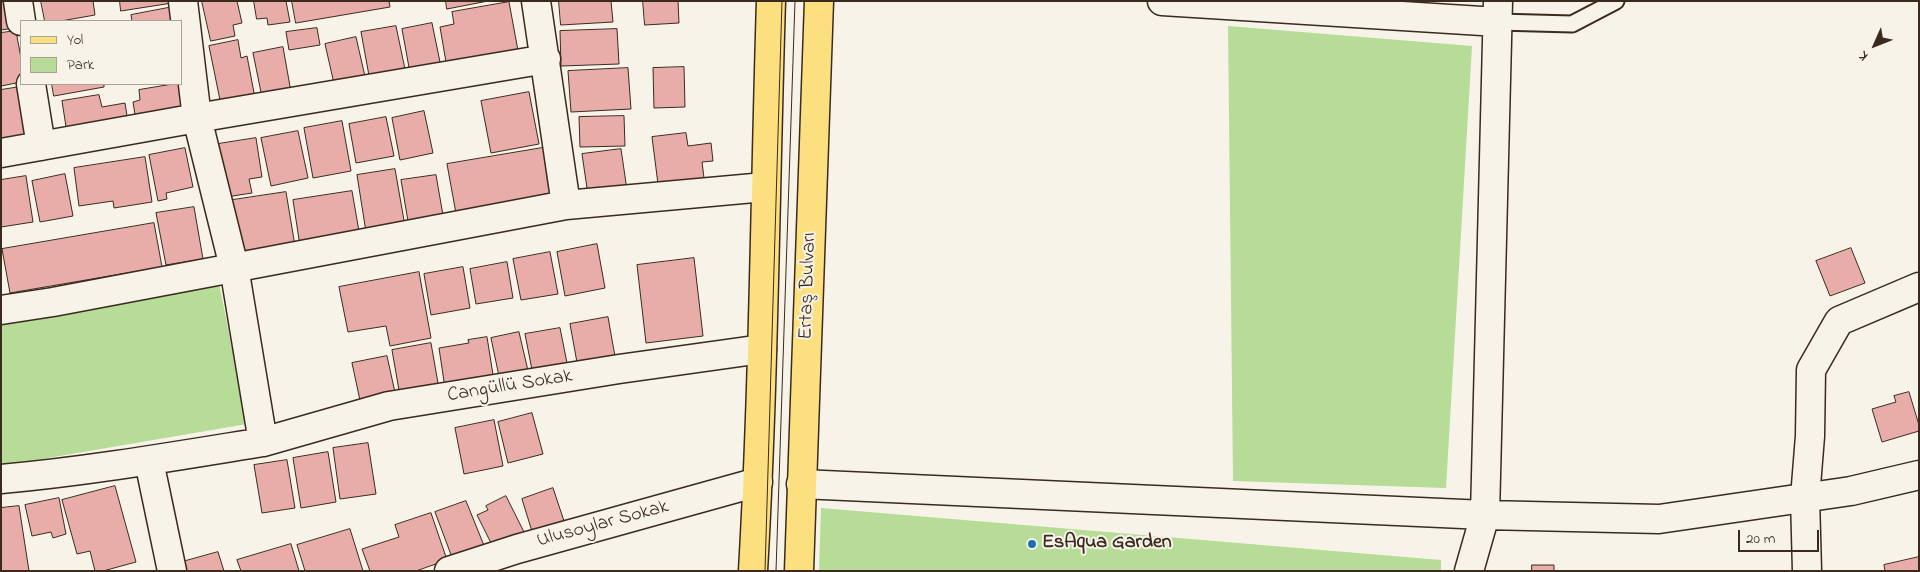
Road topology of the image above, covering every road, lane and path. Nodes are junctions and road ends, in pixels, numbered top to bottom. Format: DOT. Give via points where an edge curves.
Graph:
graph roads {
  1 [pos="18,1"];
  2 [pos="183,1"];
  3 [pos="536,1"];
  4 [pos="771,1"];
  5 [pos="819,1"];
  6 [pos="1162,1"];
  7 [pos="1616,1"];
  8 [pos="1498,12"];
  9 [pos="21,20"];
  10 [pos="546,59"];
  11 [pos="31,85"];
  12 [pos="197,118"];
  13 [pos="41,146"];
  14 [pos="1,153"];
  15 [pos="765,187"];
  16 [pos="566,204"];
  17 [pos="234,267"];
  18 [pos="1917,293"];
  19 [pos="1,310"];
  20 [pos="762,349"];
  21 [pos="263,442"];
  22 [pos="149,461"];
  23 [pos="1919,474"];
  24 [pos="1,478"];
  25 [pos="758,482"];
  26 [pos="801,484"];
  27 [pos="1805,498"];
  28 [pos="1485,515"];
  29 [pos="172,571"];
  30 [pos="448,571"];
  31 [pos="754,571"];
  32 [pos="799,571"];
  33 [pos="1469,571"];
  34 [pos="1807,571"];
  1 -- 9 [label="street"];
  2 -- 12 [label="street"];
  3 -- 10 [label="street"];
  4 -- 15 [label="main road"];
  5 -- 26 [label="main road, Ertaş Bulvarı"];
  6 -- 8 [label="street"];
  7 -- 8 [label="lane" via="1572,24"];
  8 -- 28 [label="street"];
  10 -- 12 [label="street"];
  10 -- 16 [label="street"];
  11 -- 13 [label="street"];
  12 -- 13 [label="street"];
  12 -- 17 [label="street"];
  13 -- 14 [label="street"];
  15 -- 16 [label="street"];
  15 -- 20 [label="main road"];
  16 -- 17 [label="street"];
  17 -- 19 [label="street"];
  17 -- 21 [label="street"];
  18 -- 27 [label="street" via="1839,321 1811,370"];
  20 -- 21 [label="street, Cangüllü Sokak" via="388,406"];
  20 -- 25 [label="main road"];
  21 -- 22 [label="street, Cangüllü Sokak"];
  22 -- 24 [label="street, Cangüllü Sokak"];
  22 -- 29 [label="street"];
  23 -- 27 [label="street" via="1851,491"];
  25 -- 30 [label="street, Ulusoylar Sokak"];
  25 -- 31 [label="main road"];
  26 -- 28 [label="street"];
  26 -- 32 [label="main road, Ertaş Bulvarı"];
  27 -- 28 [label="street" via="1659,519"];
  27 -- 34 [label="street"];
  28 -- 33 [label="street"];
}
